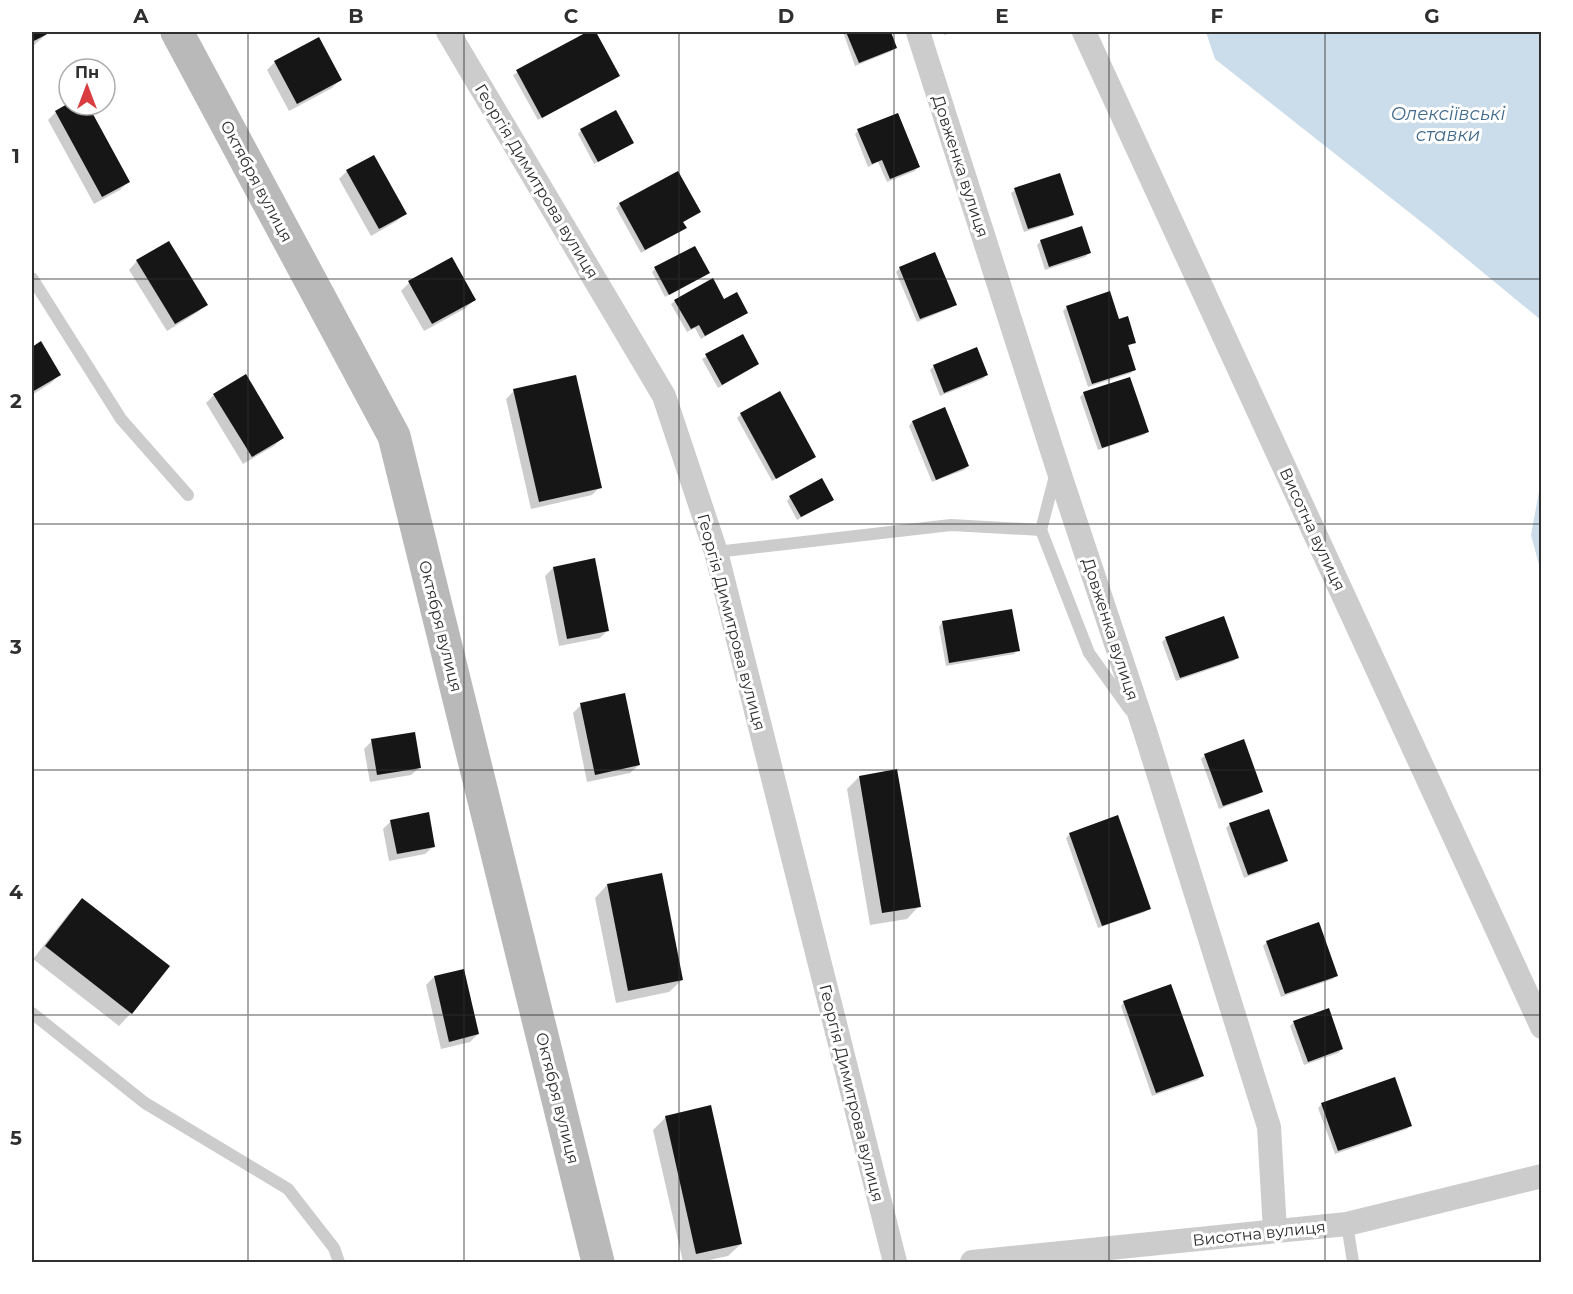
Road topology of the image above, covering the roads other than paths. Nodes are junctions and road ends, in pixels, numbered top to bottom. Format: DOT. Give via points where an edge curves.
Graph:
graph roads {
  1 [pos="177,32"];
  2 [pos="448,32"];
  3 [pos="918,32"];
  4 [pos="1084,32"];
  5 [pos="32,278"];
  6 [pos="1057,466"];
  7 [pos="188,495"];
  8 [pos="1041,530"];
  9 [pos="716,552"];
  10 [pos="1144,731"];
  11 [pos="32,1013"];
  12 [pos="1542,1027"];
  13 [pos="1542,1176"];
  14 [pos="1347,1224"];
  15 [pos="1275,1231"];
  16 [pos="339,1263"];
  17 [pos="598,1263"];
  18 [pos="895,1263"];
  19 [pos="972,1263"];
  20 [pos="1353,1263"];
  1 -- 17 [label="street, Октября вулиця" via="394,436"];
  2 -- 9 [label="street, Георгія Димитрова вулиця" via="664,396"];
  3 -- 6 [label="street, Довженка вулиця"];
  4 -- 12 [label="street, Висотна вулиця"];
  5 -- 7 [label="lane" via="121,419"];
  6 -- 8 [label="lane"];
  6 -- 10 [label="street, Довженка вулиця"];
  8 -- 9 [label="lane" via="951,525"];
  8 -- 10 [label="lane" via="1089,653"];
  9 -- 18 [label="street, Георгія Димитрова вулиця"];
  10 -- 15 [label="street, Довженка вулиця" via="1269,1127"];
  11 -- 16 [label="lane" via="145,1103 288,1189 334,1248"];
  13 -- 14 [label="street, Висотна вулиця"];
  14 -- 15 [label="street, Висотна вулиця"];
  14 -- 20 [label="lane"];
  15 -- 19 [label="street, Висотна вулиця"];
}
